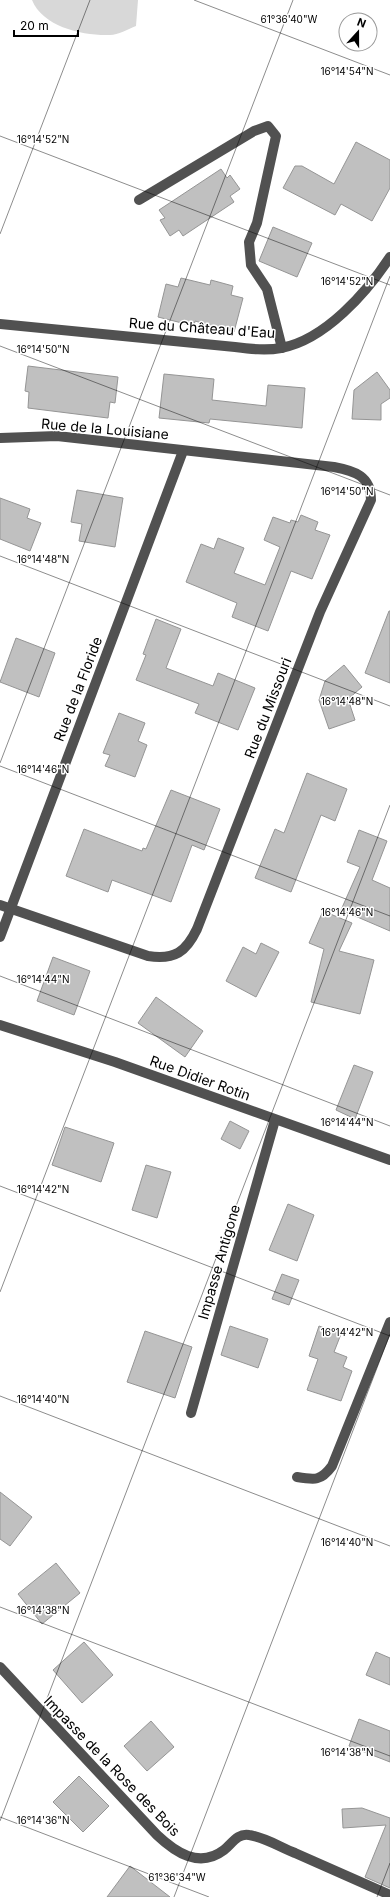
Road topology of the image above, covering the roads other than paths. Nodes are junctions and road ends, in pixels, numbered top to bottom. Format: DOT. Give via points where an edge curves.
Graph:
graph roads {
  1 [pos="139,200"];
  2 [pos="390,257"];
  3 [pos="0,324"];
  4 [pos="282,348"];
  5 [pos="0,438"];
  6 [pos="183,451"];
  7 [pos="0,905"];
  8 [pos="10,908"];
  9 [pos="0,937"];
  10 [pos="0,1025"];
  11 [pos="275,1120"];
  12 [pos="390,1160"];
  13 [pos="390,1322"];
  14 [pos="191,1413"];
  15 [pos="297,1477"];
  16 [pos="0,1667"];
  17 [pos="390,1895"];
  1 -- 4 [label="street" via="254,131 268,126 276,136 258,223 249,242 251,265 267,289"];
  2 -- 4 [label="street, Rue du Château d'Eau" via="364,293 339,317 300,341"];
  3 -- 4 [label="street, Rue du Château d'Eau" via="262,350"];
  5 -- 6 [label="street, Rue de la Louisiane" via="57,436"];
  6 -- 8 [label="street, Rue de la Floride"];
  6 -- 8 [label="street, Rue du Missouri" via="319,465 355,472 368,482 371,492 369,507 320,612 197,929 188,945 172,956 148,956"];
  7 -- 8 [label="street"];
  8 -- 9 [label="street, Rue de la Floride"];
  10 -- 11 [label="street, Rue Didier Rotin" via="115,1062"];
  11 -- 12 [label="street, Rue Didier Rotin"];
  11 -- 14 [label="street, Impasse Antigone"];
  13 -- 15 [label="street" via="332,1466 320,1478"];
  16 -- 17 [label="street, Impasse de la Rose des Bois" via="156,1835 180,1853 190,1858 205,1858 224,1850 239,1836 248,1834"];
}
